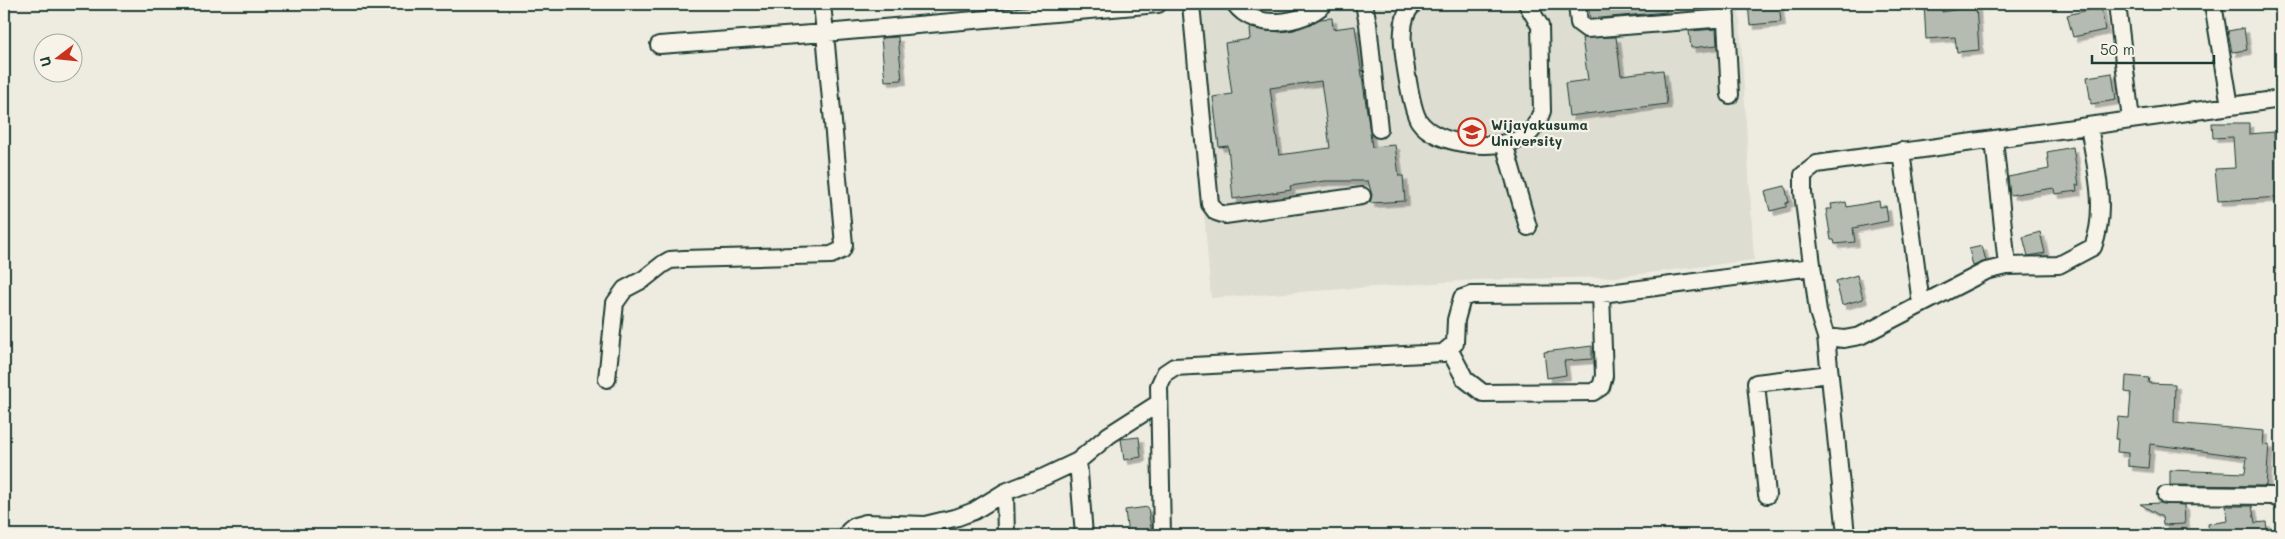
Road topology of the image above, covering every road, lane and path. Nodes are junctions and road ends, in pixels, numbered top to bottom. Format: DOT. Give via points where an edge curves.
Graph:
graph roads {
  1 [pos="822,4"];
  2 [pos="1158,4"];
  3 [pos="1191,4"];
  4 [pos="1235,4"];
  5 [pos="1324,4"];
  6 [pos="1364,4"];
  7 [pos="1414,4"];
  8 [pos="1527,4"];
  9 [pos="1577,4"];
  10 [pos="2117,4"];
  11 [pos="2213,4"];
  12 [pos="1725,11"];
  13 [pos="825,33"];
  14 [pos="659,46"];
  15 [pos="1730,95"];
  16 [pos="2281,99"];
  17 [pos="2230,106"];
  18 [pos="2131,120"];
  19 [pos="2089,126"];
  20 [pos="1379,129"];
  21 [pos="1994,139"];
  22 [pos="1504,143"];
  23 [pos="1902,152"];
  24 [pos="1362,196"];
  25 [pos="1528,227"];
  26 [pos="1812,266"];
  27 [pos="2007,266"];
  28 [pos="1602,294"];
  29 [pos="1921,304"];
  30 [pos="1826,336"];
  31 [pos="1449,349"];
  32 [pos="1830,374"];
  33 [pos="607,379"];
  34 [pos="1158,403"];
  35 [pos="1078,461"];
  36 [pos="1005,492"];
  37 [pos="1767,495"];
  38 [pos="2166,495"];
  39 [pos="2281,502"];
  40 [pos="926,530"];
  41 [pos="849,535"];
  42 [pos="1006,535"];
  43 [pos="1084,535"];
  44 [pos="1162,535"];
  45 [pos="1846,535"];
  1 -- 13 [label="street"];
  2 -- 13 [label="street"];
  3 -- 24 [label="street" via="1210,204 1216,212 1225,215"];
  4 -- 5 [label="street" via="1254,20 1267,22 1308,16"];
  6 -- 20 [label="street"];
  7 -- 22 [label="street" via="1404,22 1402,34 1410,91 1419,121 1432,132 1466,145"];
  8 -- 22 [label="street" via="1540,26 1542,112 1538,124 1523,138"];
  9 -- 12 [label="street" via="1579,23 1587,29"];
  10 -- 18 [label="street"];
  11 -- 17 [label="street"];
  12 -- 15 [label="street"];
  13 -- 14 [label="street"];
  13 -- 33 [label="street" via="845,237 842,250 830,254 670,260 619,294 614,308"];
  16 -- 17 [label="street"];
  17 -- 18 [label="street"];
  18 -- 19 [label="street"];
  19 -- 21 [label="street"];
  19 -- 27 [label="street" via="2099,190 2099,231 2093,247 2059,265"];
  21 -- 23 [label="street"];
  21 -- 27 [label="street"];
  22 -- 25 [label="street"];
  23 -- 26 [label="street" via="1817,164 1804,175 1803,194"];
  23 -- 29 [label="street"];
  26 -- 28 [label="street"];
  26 -- 30 [label="street" via="1818,312"];
  27 -- 29 [label="street" via="1986,271"];
  28 -- 31 [label="street" via="1472,295 1462,298 1456,320 1455,343"];
  28 -- 31 [label="street" via="1604,376 1601,387 1593,392 1483,394 1465,379"];
  29 -- 30 [label="street" via="1860,336 1844,339"];
  30 -- 32 [label="street"];
  31 -- 34 [label="street" via="1442,353 1417,355 1174,367 1165,373 1159,386"];
  32 -- 37 [label="street" via="1756,383"];
  32 -- 45 [label="street"];
  34 -- 35 [label="street"];
  34 -- 44 [label="street"];
  35 -- 36 [label="street"];
  35 -- 43 [label="street"];
  36 -- 40 [label="street" via="974,511"];
  36 -- 42 [label="street"];
  38 -- 39 [label="street" via="2272,496"];
  40 -- 41 [label="street" via="866,523 855,526"];
}
